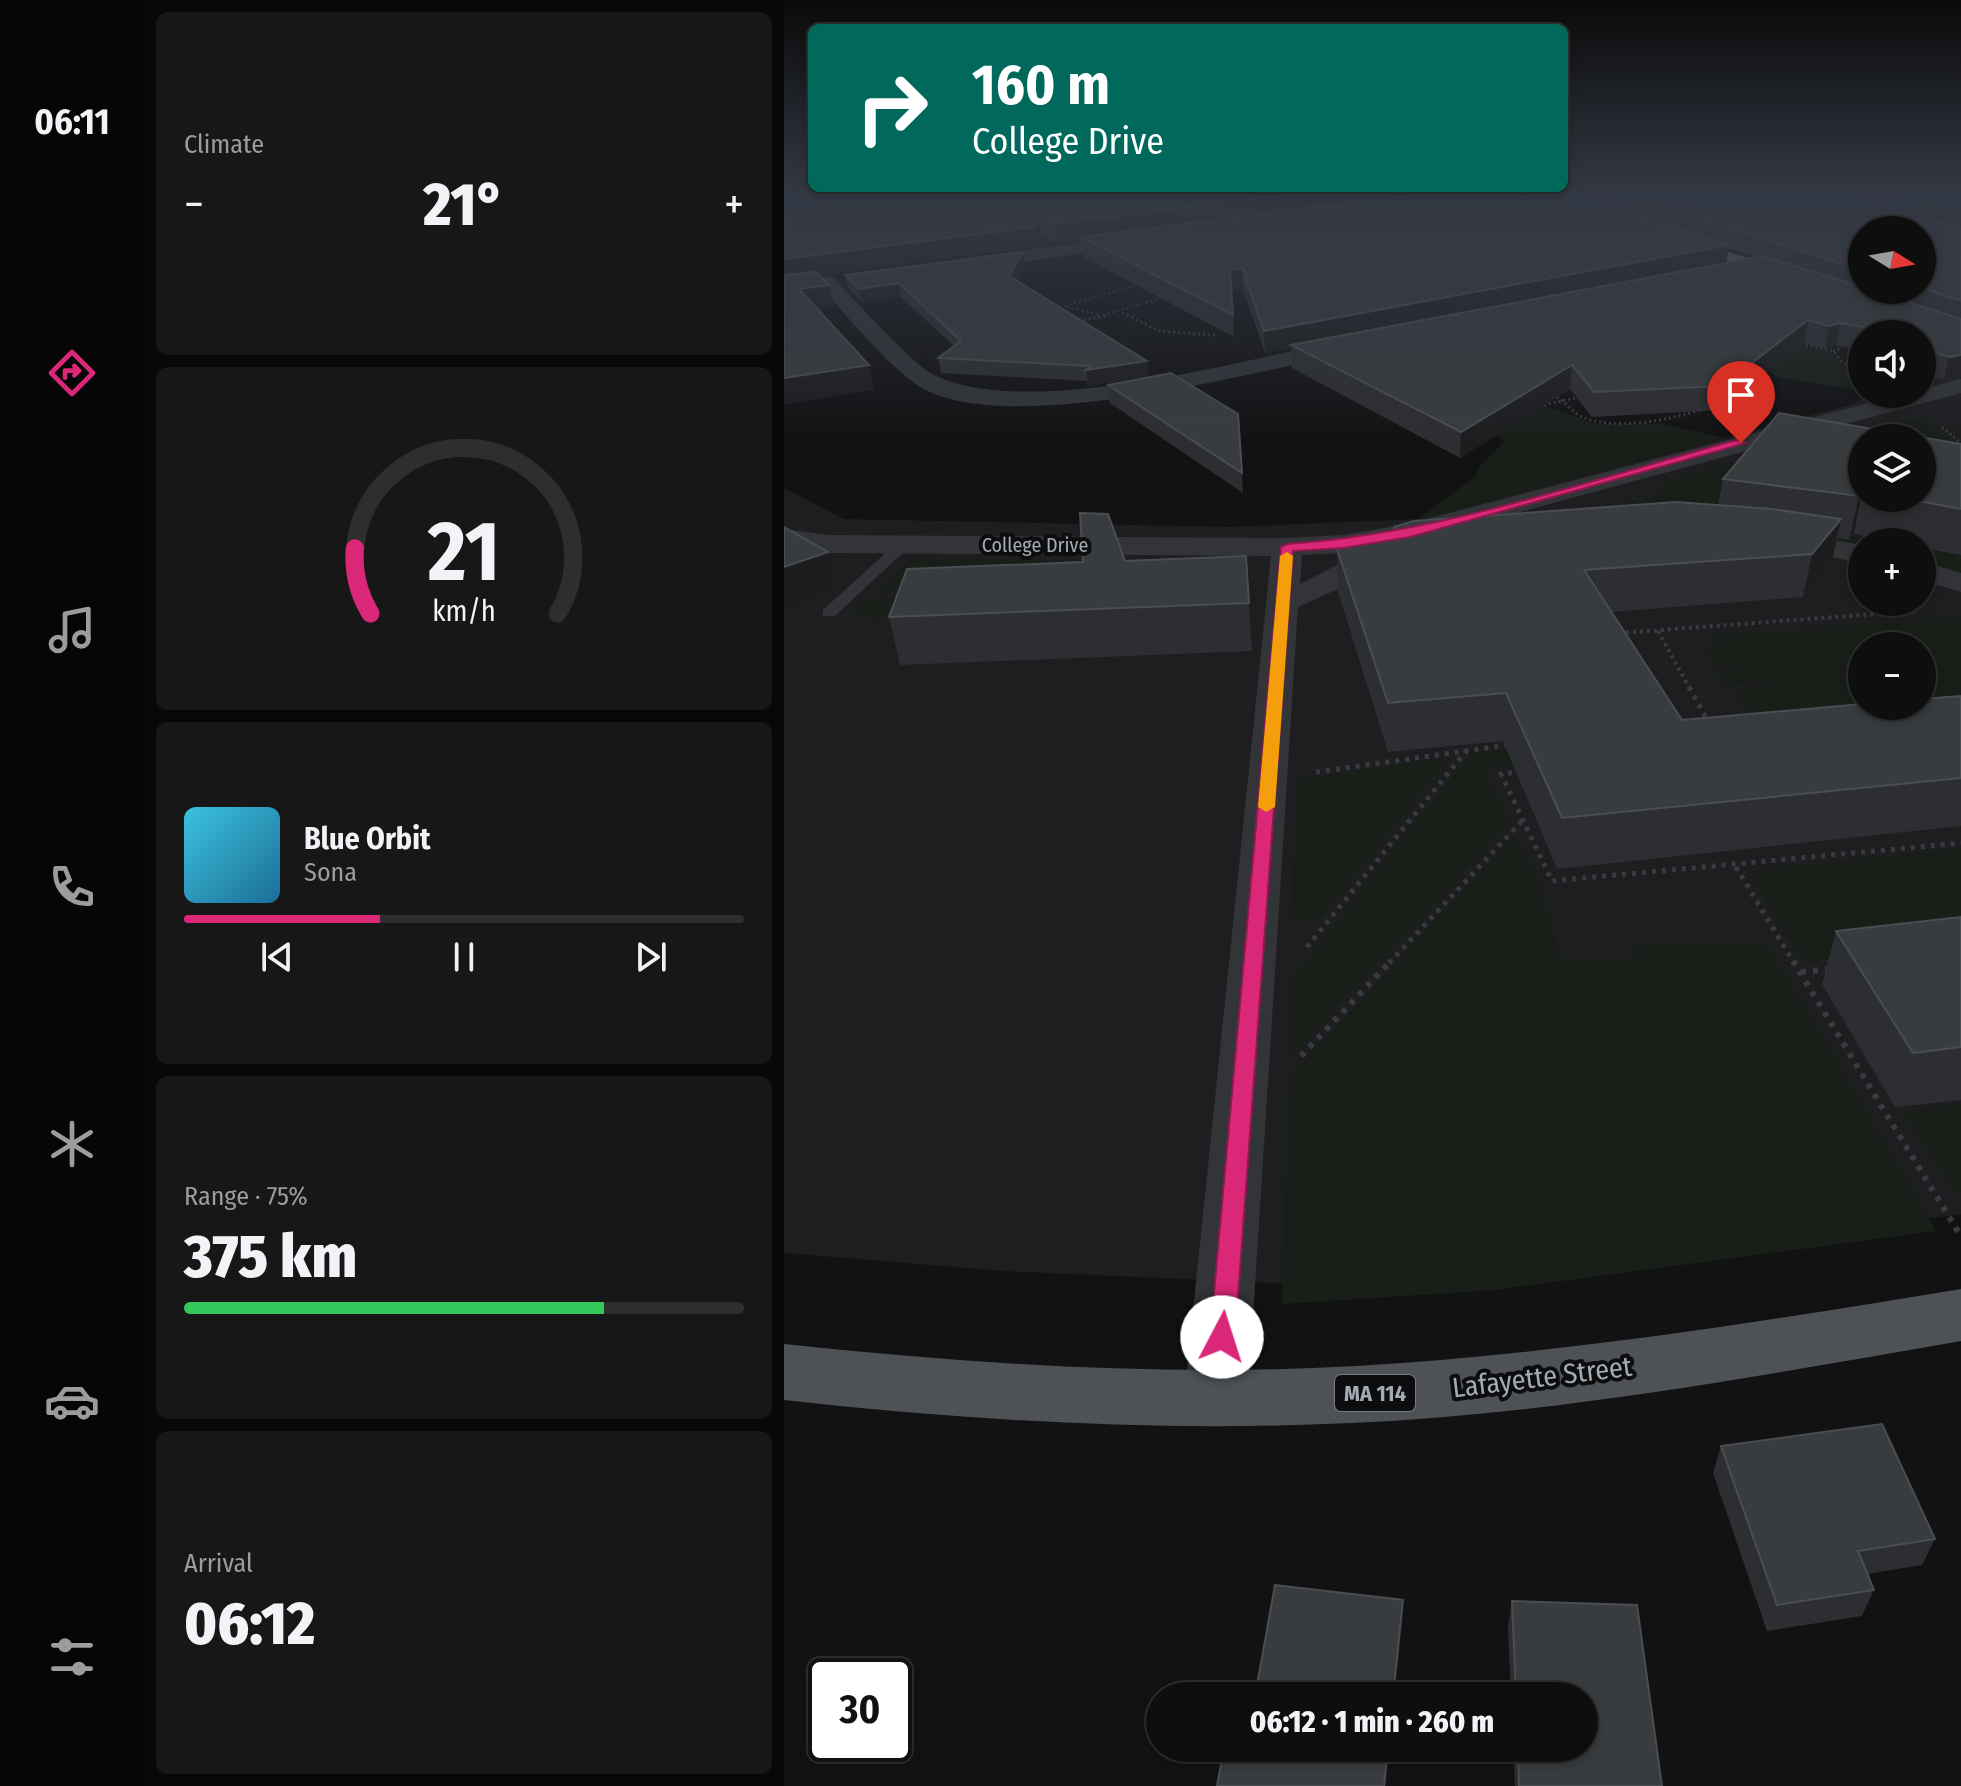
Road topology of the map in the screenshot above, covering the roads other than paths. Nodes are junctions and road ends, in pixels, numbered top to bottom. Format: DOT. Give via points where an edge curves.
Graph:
graph roads {
  1 [pos="1708,276"];
  2 [pos="1788,276"];
  3 [pos="1704,277"];
  4 [pos="858,278"];
  5 [pos="1817,286"];
  6 [pos="1374,341"];
  7 [pos="1961,386"];
  8 [pos="1530,531"];
  9 [pos="1751,536"];
  10 [pos="784,538"];
  11 [pos="904,544"];
  12 [pos="1287,547"];
  13 [pos="1848,552"];
  14 [pos="1936,575"];
  15 [pos="1961,583"];
  16 [pos="1299,597"];
  17 [pos="829,613"];
  18 [pos="1961,1315"];
  19 [pos="784,1372"];
  20 [pos="1216,1398"];
  1 -- 3 [label="street"];
  2 -- 5 [label="highway"];
  4 -- 6 [label="street" via="819,283 922,378 963,394 995,398 1106,394"];
  7 -- 12 [label="street, College Drive" via="1410,533"];
  8 -- 16 [label="street" via="1412,552 1360,567"];
  9 -- 13 [label="street"];
  10 -- 11 [label="street, College Drive"];
  11 -- 12 [label="street, College Drive"];
  11 -- 17 [label="lane"];
  12 -- 20 [label="street"];
  14 -- 15 [label="street"];
  18 -- 20 [label="main road, Lafayette Street / MA 114" via="1729,1354 1451,1388"];
  19 -- 20 [label="main road, Lafayette Street / MA 114" via="1039,1395"];
}
